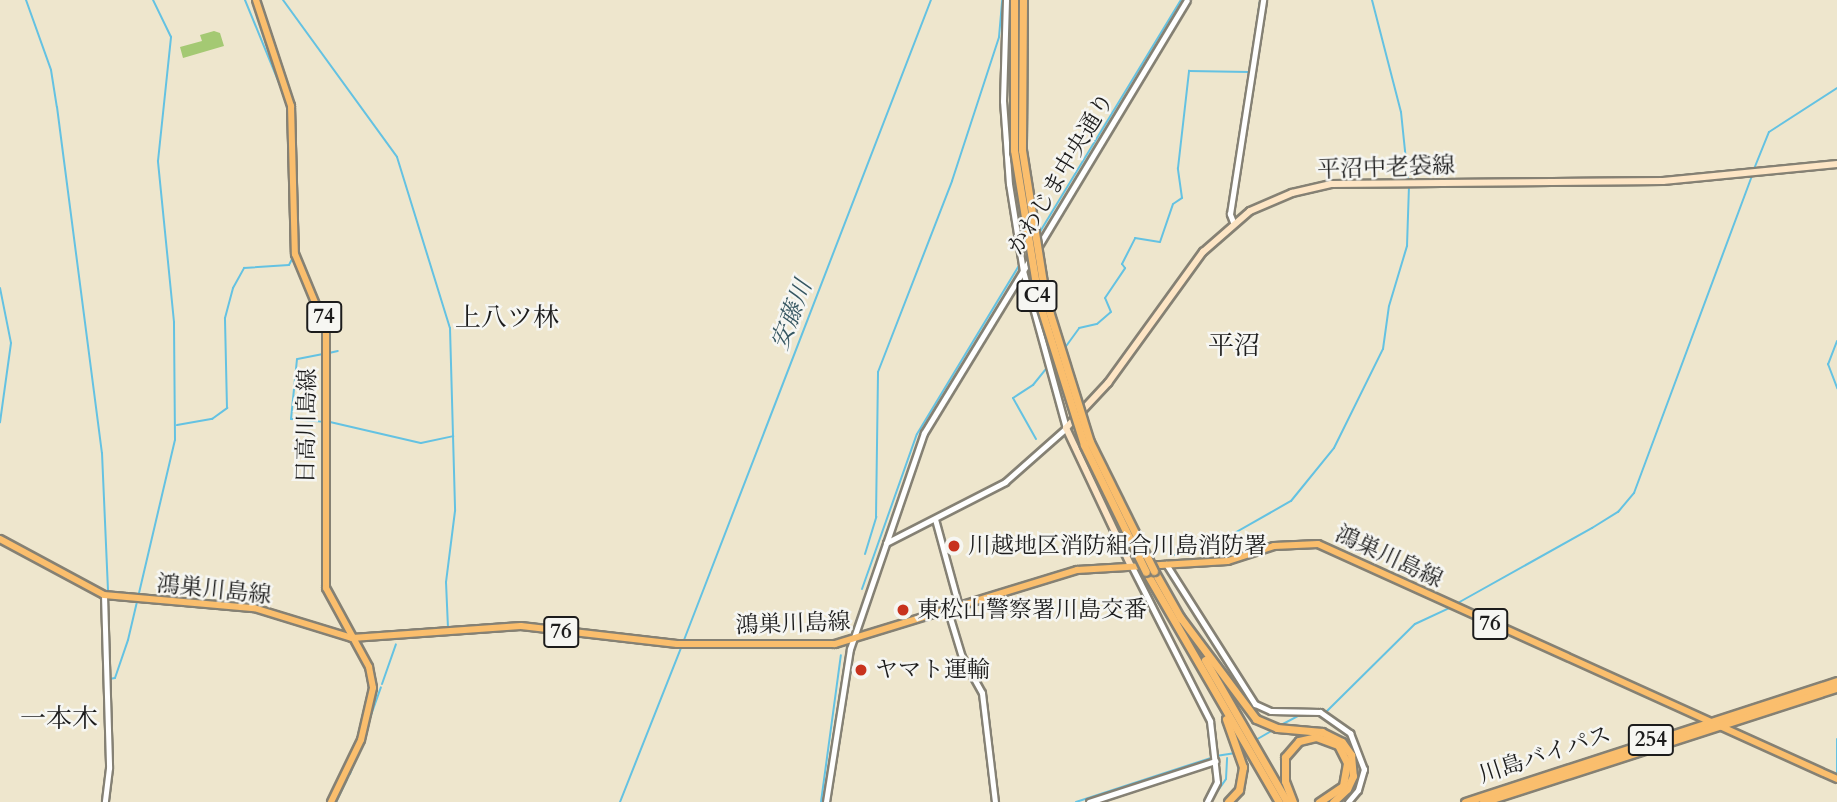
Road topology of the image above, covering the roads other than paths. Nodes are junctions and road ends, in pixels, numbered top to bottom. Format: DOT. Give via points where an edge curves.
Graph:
graph roads {
  1 [pos="256,0"];
  2 [pos="1006,0"];
  3 [pos="1014,0"];
  4 [pos="1023,0"];
  5 [pos="1187,0"];
  6 [pos="1263,0"];
  7 [pos="1837,164"];
  8 [pos="1233,222"];
  9 [pos="1023,271"];
  10 [pos="1066,428"];
  11 [pos="935,519"];
  12 [pos="0,539"];
  13 [pos="886,543"];
  14 [pos="1165,562"];
  15 [pos="1130,564"];
  16 [pos="1150,572"];
  17 [pos="104,595"];
  18 [pos="959,607"];
  19 [pos="948,611"];
  20 [pos="1180,617"];
  21 [pos="352,639"];
  22 [pos="852,641"];
  23 [pos="1837,681"];
  24 [pos="1837,688"];
  25 [pos="1223,706"];
  26 [pos="1709,720"];
  27 [pos="1719,724"];
  28 [pos="1249,744"];
  29 [pos="1214,758"];
  30 [pos="1837,779"];
  31 [pos="1208,800"];
  32 [pos="1285,800"];
  33 [pos="105,802"];
  34 [pos="331,802"];
  35 [pos="826,802"];
  36 [pos="996,802"];
  37 [pos="1090,802"];
  38 [pos="1228,802"];
  39 [pos="1319,802"];
  40 [pos="1333,802"];
  41 [pos="1348,802"];
  42 [pos="1465,802"];
  43 [pos="1483,802"];
  1 -- 21 [label="main road, 日高川島線 / 74" via="291,106 295,254 326,329 325,576 333,609"];
  2 -- 9 [label="street" via="1004,131"];
  3 -- 16 [label="highway, C4, bridge" via="1014,150 1039,302 1084,445"];
  4 -- 16 [label="highway, C4, bridge" via="1022,150 1046,301 1090,442"];
  5 -- 9 [label="street, かわじま中央通り"];
  6 -- 8 [label="street" via="1243,157 1230,214"];
  7 -- 8 [label="main road, 平沼中老袋線" via="1663,181 1331,184 1278,197"];
  8 -- 10 [label="main road, 平沼中老袋線" via="1192,265 1108,383"];
  9 -- 10 [label="street"];
  9 -- 13 [label="street, かわじま中央通り" via="928,425"];
  10 -- 11 [label="street" via="1005,482"];
  10 -- 15 [label="main road"];
  11 -- 13 [label="street"];
  11 -- 18 [label="street"];
  12 -- 17 [label="main road, 鴻巣川島線 / 76"];
  13 -- 22 [label="street, かわじま中央通り"];
  14 -- 15 [label="main road, 鴻巣川島線 / 76"];
  14 -- 26 [label="main road, 鴻巣川島線 / 76" via="1228,561 1274,546 1328,545 1473,616"];
  14 -- 41 [label="street" via="1255,704 1271,711 1320,712 1357,742 1364,769 1358,790"];
  15 -- 18 [label="main road, 鴻巣川島線 / 76" via="1077,570"];
  15 -- 29 [label="street" via="1207,714"];
  16 -- 20 [label="highway, C4"];
  16 -- 25 [label="highway, C4"];
  17 -- 21 [label="main road, 鴻巣川島線 / 76" via="254,608"];
  17 -- 33 [label="street"];
  18 -- 19 [label="main road, 鴻巣川島線 / 76"];
  19 -- 22 [label="main road, 鴻巣川島線 / 76"];
  19 -- 36 [label="street" via="962,657 982,693"];
  20 -- 28 [label="highway, C4"];
  20 -- 40 [label="highway" via="1243,708 1275,728 1322,732 1348,750 1353,776 1348,789"];
  21 -- 22 [label="main road, 鴻巣川島線 / 76" via="511,626 649,644"];
  21 -- 34 [label="main road, 日高川島線 / 74" via="369,667 373,698 361,740"];
  22 -- 35 [label="street, かわじま中央通り"];
  23 -- 26 [label="highway, 川島バイパス / 254"];
  24 -- 27 [label="highway, 川島バイパス / 254"];
  25 -- 28 [label="highway, C4"];
  25 -- 38 [label="highway" via="1243,767 1239,789"];
  26 -- 27 [label="main road, 鴻巣川島線 / 76"];
  26 -- 42 [label="highway, 川島バイパス / 254"];
  27 -- 30 [label="main road, 鴻巣川島線 / 76"];
  27 -- 43 [label="highway, 川島バイパス / 254"];
  28 -- 32 [label="highway, C4"];
  29 -- 31 [label="street" via="1217,782"];
  29 -- 37 [label="street"];
  32 -- 39 [label="highway" via="1285,757 1299,741 1324,738 1345,755 1348,771 1337,793"];
}
